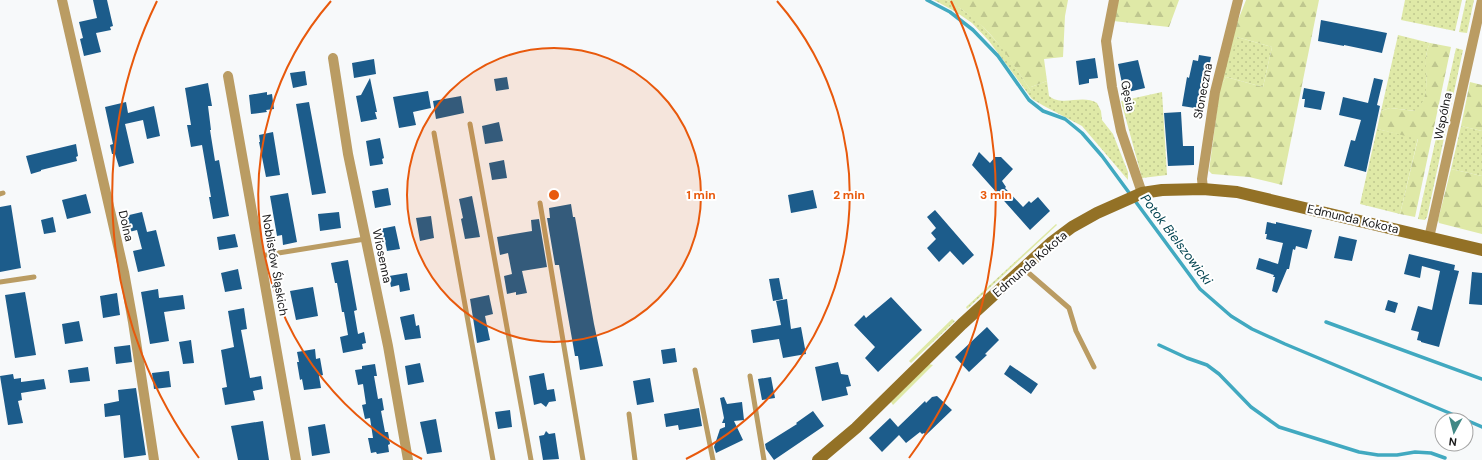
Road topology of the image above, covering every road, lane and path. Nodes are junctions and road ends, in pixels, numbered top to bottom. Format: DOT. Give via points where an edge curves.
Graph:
graph roads {
  1 [pos="62,0"];
  2 [pos="1114,0"];
  3 [pos="1238,0"];
  4 [pos="1482,0"];
  5 [pos="333,58"];
  6 [pos="228,76"];
  7 [pos="470,124"];
  8 [pos="434,133"];
  9 [pos="1203,189"];
  10 [pos="1140,194"];
  11 [pos="540,203"];
  12 [pos="1429,238"];
  13 [pos="365,239"];
  14 [pos="1482,250"];
  15 [pos="260,256"];
  16 [pos="1023,268"];
  17 [pos="34,277"];
  18 [pos="0,282"];
  19 [pos="1094,367"];
  20 [pos="695,370"];
  21 [pos="750,376"];
  22 [pos="629,414"];
  23 [pos="824,458"];
  24 [pos="154,460"];
  25 [pos="296,460"];
  26 [pos="408,460"];
  27 [pos="493,460"];
  28 [pos="531,460"];
  29 [pos="583,460"];
  30 [pos="635,460"];
  31 [pos="713,460"];
  32 [pos="764,460"];
  1 -- 24 [label="street, Dolna" via="124,272"];
  2 -- 10 [label="street, Gęsia" via="1106,41 1112,86 1121,131"];
  3 -- 9 [label="street, Słoneczna" via="1215,92 1202,179"];
  4 -- 12 [label="street, Wspólna"];
  5 -- 13 [label="street, Wiosenna"];
  6 -- 15 [label="street, Noblistów Śląskich"];
  7 -- 28 [label="lane"];
  8 -- 27 [label="lane"];
  9 -- 10 [label="street, Edmunda Kokota" via="1162,190"];
  9 -- 12 [label="street, Edmunda Kokota" via="1237,192"];
  10 -- 16 [label="street, Edmunda Kokota" via="1072,227"];
  11 -- 29 [label="lane"];
  12 -- 14 [label="street, Edmunda Kokota"];
  13 -- 15 [label="lane"];
  13 -- 26 [label="street, Wiosenna" via="388,346"];
  15 -- 25 [label="street, Noblistów Śląskich"];
  16 -- 19 [label="lane" via="1069,308 1076,332"];
  16 -- 23 [label="street, Edmunda Kokota"];
  17 -- 18 [label="lane"];
  20 -- 31 [label="lane"];
  21 -- 32 [label="lane"];
  22 -- 30 [label="lane"];
}
